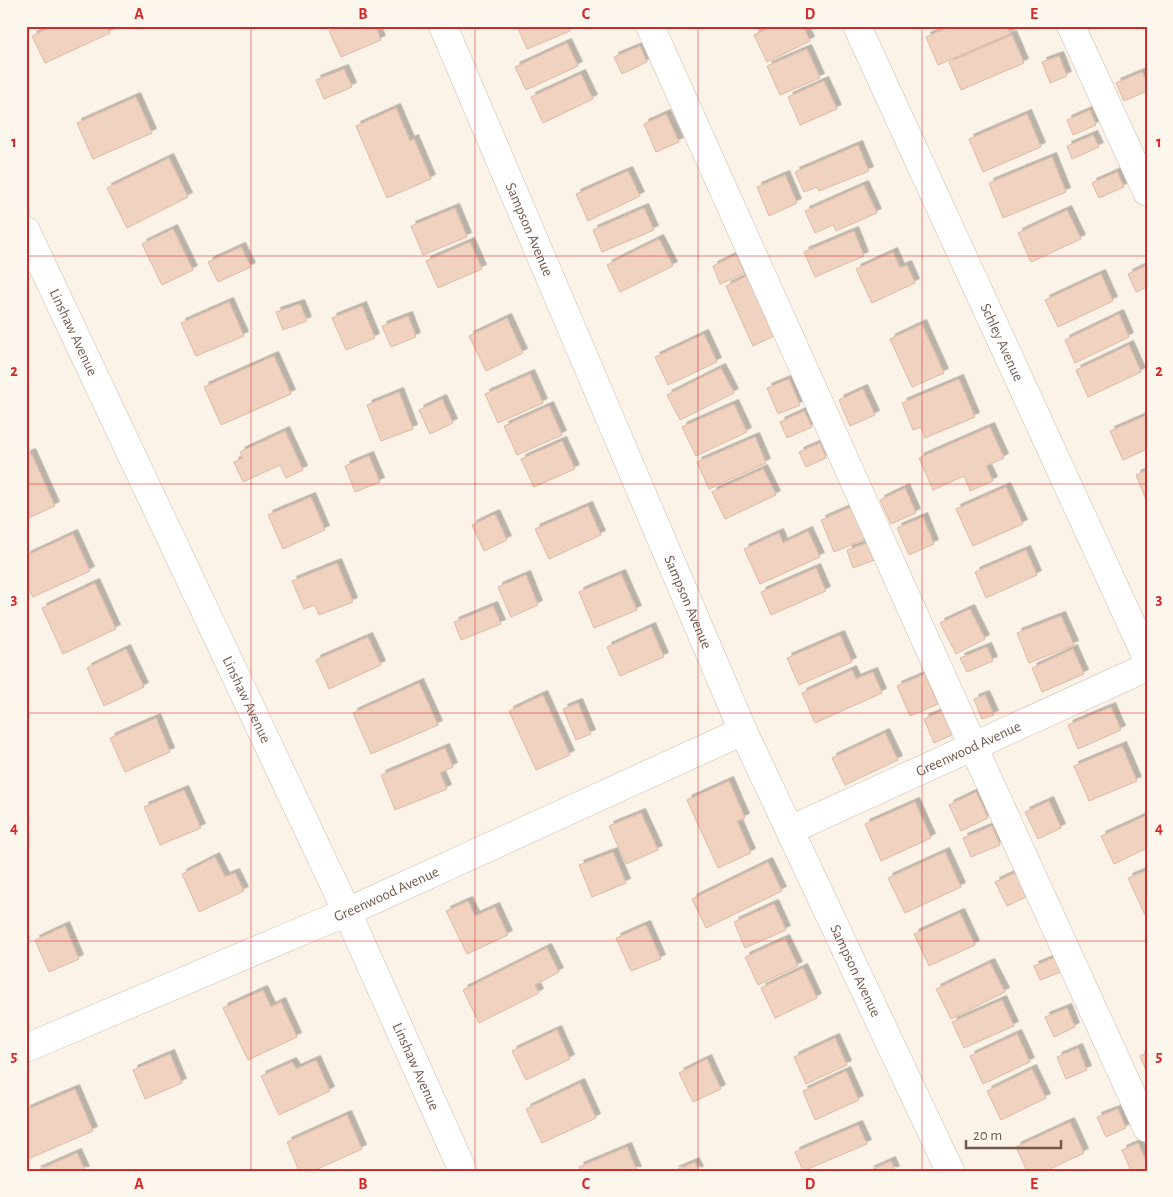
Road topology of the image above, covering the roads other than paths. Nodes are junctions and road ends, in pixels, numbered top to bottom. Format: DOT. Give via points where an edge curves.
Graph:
graph roads {
  1 [pos="443,26"];
  2 [pos="650,26"];
  3 [pos="857,26"];
  4 [pos="1070,26"];
  5 [pos="1147,192"];
  6 [pos="26,231"];
  7 [pos="1147,658"];
  8 [pos="1147,667"];
  9 [pos="743,731"];
  10 [pos="973,746"];
  11 [pos="790,830"];
  12 [pos="347,912"];
  13 [pos="26,1048"];
  14 [pos="1147,1128"];
  15 [pos="463,1171"];
  16 [pos="950,1171"];
  1 -- 9 [label="street, Sampson Avenue"];
  2 -- 10 [label="street"];
  3 -- 7 [label="street, Schley Avenue"];
  4 -- 5 [label="street"];
  6 -- 12 [label="street, Linshaw Avenue"];
  8 -- 10 [label="street, Greenwood Avenue"];
  9 -- 11 [label="street, Sampson Avenue"];
  9 -- 12 [label="street, Greenwood Avenue"];
  10 -- 11 [label="street, Greenwood Avenue"];
  10 -- 14 [label="street"];
  11 -- 16 [label="street, Sampson Avenue"];
  12 -- 13 [label="street, Greenwood Avenue"];
  12 -- 15 [label="street, Linshaw Avenue"];
}
